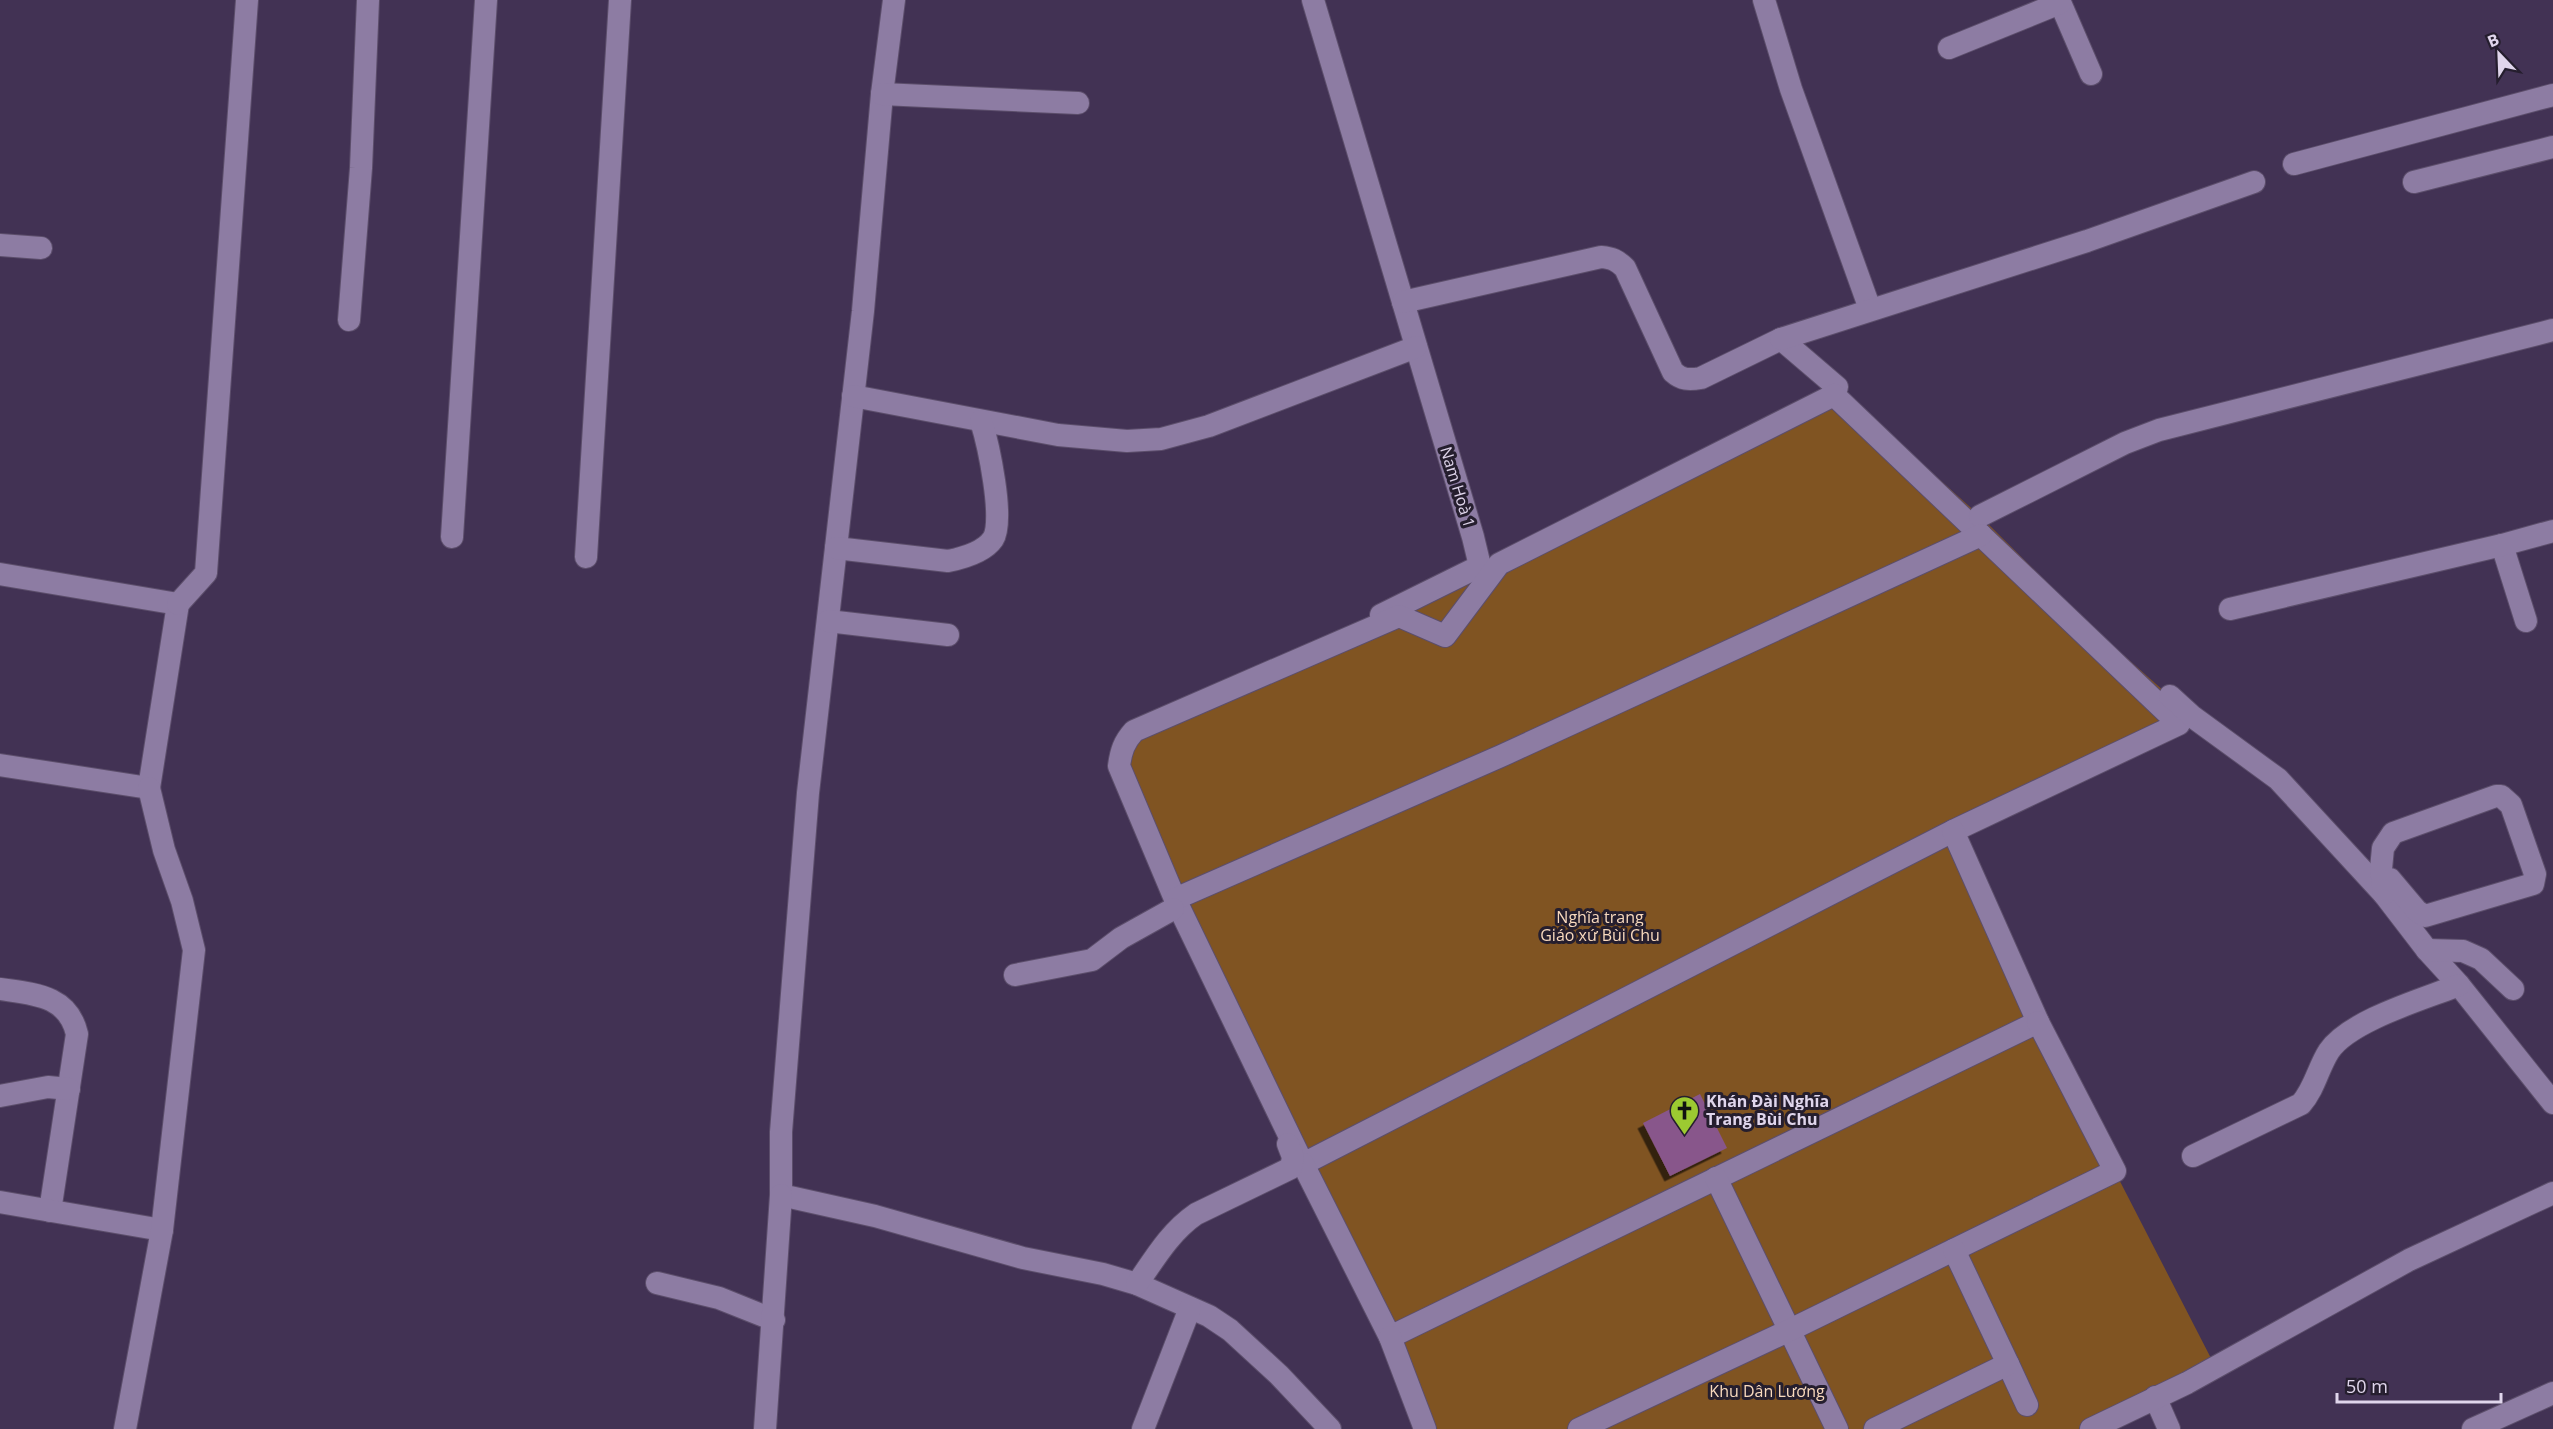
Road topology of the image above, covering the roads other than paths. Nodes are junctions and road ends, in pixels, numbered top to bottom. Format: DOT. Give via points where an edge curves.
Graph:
graph roads {
  1 [pos="247,0"];
  2 [pos="368,0"];
  3 [pos="486,0"];
  4 [pos="620,0"];
  5 [pos="894,0"];
  6 [pos="1313,0"];
  7 [pos="1764,0"];
  8 [pos="2060,1"];
  9 [pos="1949,48"];
  10 [pos="2091,74"];
  11 [pos="882,94"];
  12 [pos="2553,95"];
  13 [pos="1078,103"];
  14 [pos="2553,147"];
  15 [pos="2294,164"];
  16 [pos="2254,182"];
  17 [pos="2414,182"];
  18 [pos="0,245"];
  19 [pos="41,248"];
  20 [pos="1403,302"];
  21 [pos="1870,309"];
  22 [pos="349,320"];
  23 [pos="2553,330"];
  24 [pos="1781,339"];
  25 [pos="1416,347"];
  26 [pos="1837,387"];
  27 [pos="853,396"];
  28 [pos="981,421"];
  29 [pos="1981,525"];
  30 [pos="2553,531"];
  31 [pos="452,537"];
  32 [pos="2502,546"];
  33 [pos="836,548"];
  34 [pos="586,557"];
  35 [pos="1480,566"];
  36 [pos="0,574"];
  37 [pos="178,604"];
  38 [pos="2230,609"];
  39 [pos="828,621"];
  40 [pos="2526,621"];
  41 [pos="948,635"];
  42 [pos="0,765"];
  43 [pos="149,788"];
  44 [pos="1953,831"];
  45 [pos="2381,869"];
  46 [pos="2384,894"];
  47 [pos="1174,904"];
  48 [pos="2427,951"];
  49 [pos="1015,975"];
  50 [pos="2459,985"];
  51 [pos="0,989"];
  52 [pos="2513,989"];
  53 [pos="2038,1022"];
  54 [pos="69,1089"];
  55 [pos="2550,1094"];
  56 [pos="0,1096"];
  57 [pos="2193,1156"];
  58 [pos="1303,1164"];
  59 [pos="1716,1178"];
  60 [pos="2553,1193"];
  61 [pos="781,1196"];
  62 [pos="0,1202"];
  63 [pos="50,1211"];
  64 [pos="162,1230"];
  65 [pos="1954,1250"];
  66 [pos="657,1283"];
  67 [pos="1137,1284"];
  68 [pos="1190,1308"];
  69 [pos="774,1320"];
  70 [pos="1790,1330"];
  71 [pos="1390,1337"];
  72 [pos="2008,1364"];
  73 [pos="2553,1393"];
  74 [pos="2155,1398"];
  75 [pos="2027,1405"];
  76 [pos="1327,1428"];
  77 [pos="125,1429"];
  78 [pos="765,1429"];
  79 [pos="1143,1429"];
  80 [pos="1425,1429"];
  81 [pos="1579,1429"];
  82 [pos="1838,1429"];
  83 [pos="1875,1429"];
  84 [pos="2091,1429"];
  85 [pos="2169,1429"];
  86 [pos="2474,1429"];
  1 -- 37 [label="street" via="206,573"];
  2 -- 22 [label="street"];
  3 -- 31 [label="street"];
  4 -- 34 [label="street"];
  5 -- 11 [label="street"];
  6 -- 20 [label="street, Nam Hoà 1"];
  7 -- 21 [label="street" via="1791,89"];
  8 -- 9 [label="street"];
  8 -- 10 [label="street"];
  11 -- 13 [label="street"];
  11 -- 27 [label="street"];
  12 -- 15 [label="street"];
  14 -- 17 [label="street"];
  16 -- 21 [label="street" via="2086,241"];
  18 -- 19 [label="street"];
  20 -- 24 [label="street" via="1610,258 1625,268 1673,372 1680,378 1701,378"];
  20 -- 25 [label="street, Nam Hoà 1"];
  21 -- 24 [label="street"];
  23 -- 29 [label="street" via="2159,430 2125,443"];
  24 -- 26 [label="street"];
  25 -- 28 [label="street" via="1209,426 1161,439 1127,441 1058,435"];
  25 -- 35 [label="street, Nam Hoà 1"];
  26 -- 29 [label="street"];
  26 -- 35 [label="street"];
  27 -- 28 [label="street"];
  27 -- 33 [label="street"];
  28 -- 33 [label="street" via="989,446 996,510 994,536 989,544 962,559 948,561"];
  29 -- 44 [label="street" via="2179,724"];
  29 -- 46 [label="street" via="2193,717 2278,779"];
  29 -- 47 [label="street" via="1512,751"];
  29 -- 47 [label="street" via="1834,395 1499,564 1445,636 1400,616 1134,731 1125,741 1119,766"];
  30 -- 32 [label="street"];
  32 -- 38 [label="street"];
  32 -- 40 [label="street"];
  33 -- 39 [label="street"];
  35 -- 47 [label="street" via="1335,637 1131,728 1120,740 1113,765 1123,797"];
  36 -- 37 [label="street"];
  37 -- 43 [label="street"];
  39 -- 41 [label="street"];
  39 -- 61 [label="street" via="807,805 781,1132"];
  42 -- 43 [label="street"];
  43 -- 64 [label="street" via="194,950"];
  44 -- 53 [label="street"];
  44 -- 58 [label="street"];
  45 -- 45 [label="street" via="2383,848 2393,833 2501,796 2511,805 2535,879 2533,884 2425,916"];
  45 -- 46 [label="street"];
  46 -- 48 [label="street"];
  47 -- 49 [label="street" via="1092,960"];
  47 -- 58 [label="street"];
  47 -- 67 [label="street" via="1288,1143 1293,1164 1284,1173 1182,1224"];
  48 -- 50 [label="street"];
  48 -- 52 [label="street" via="2463,951 2481,959"];
  50 -- 55 [label="street"];
  50 -- 57 [label="street" via="2355,1027 2328,1053 2311,1093 2301,1104"];
  51 -- 54 [label="street" via="49,998 66,1009 77,1035"];
  53 -- 59 [label="street"];
  53 -- 65 [label="street" via="2115,1171"];
  54 -- 56 [label="street" via="48,1087"];
  54 -- 63 [label="street"];
  58 -- 71 [label="street"];
  59 -- 70 [label="street"];
  59 -- 71 [label="street"];
  60 -- 74 [label="street" via="2409,1260"];
  61 -- 67 [label="street" via="875,1216 1023,1258"];
  61 -- 69 [label="street"];
  62 -- 63 [label="street"];
  63 -- 64 [label="street"];
  64 -- 77 [label="street"];
  65 -- 70 [label="street"];
  65 -- 72 [label="street"];
  66 -- 69 [label="street" via="719,1298"];
  67 -- 68 [label="street"];
  68 -- 76 [label="street" via="1230,1330 1279,1375"];
  68 -- 79 [label="street"];
  69 -- 78 [label="street"];
  70 -- 81 [label="street"];
  70 -- 82 [label="street"];
  71 -- 80 [label="street"];
  72 -- 75 [label="street"];
  72 -- 83 [label="street"];
  73 -- 86 [label="street"];
  74 -- 84 [label="street"];
  74 -- 85 [label="street"];
}
